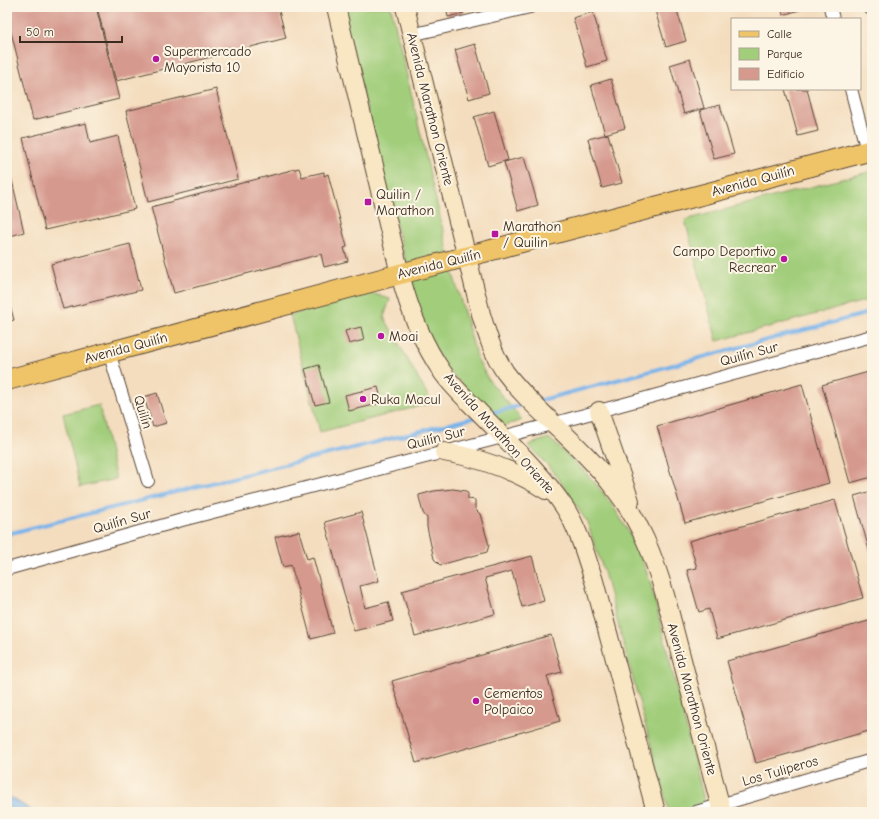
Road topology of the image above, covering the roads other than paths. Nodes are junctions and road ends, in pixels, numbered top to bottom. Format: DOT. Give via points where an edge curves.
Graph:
graph roads {
  1 [pos="336,7"];
  2 [pos="405,7"];
  3 [pos="830,7"];
  4 [pos="523,8"];
  5 [pos="833,18"];
  6 [pos="411,35"];
  7 [pos="851,90"];
  8 [pos="870,151"];
  9 [pos="466,257"];
  10 [pos="400,274"];
  11 [pos="872,336"];
  12 [pos="109,352"];
  13 [pos="7,380"];
  14 [pos="600,411"];
  15 [pos="554,424"];
  16 [pos="497,431"];
  17 [pos="444,452"];
  18 [pos="148,481"];
  19 [pos="557,497"];
  20 [pos="638,524"];
  21 [pos="7,569"];
  22 [pos="872,760"];
  23 [pos="721,808"];
  24 [pos="656,812"];
  25 [pos="696,812"];
  1 -- 10 [label="main road, Avenida Marathon Oriente"];
  2 -- 6 [label="main road, Avenida Marathon Oriente"];
  3 -- 5 [label="street"];
  4 -- 6 [label="street"];
  6 -- 9 [label="main road, Avenida Marathon Oriente"];
  7 -- 8 [label="street"];
  8 -- 9 [label="main road, Avenida Quilín"];
  9 -- 10 [label="main road, Avenida Quilín"];
  9 -- 15 [label="main road, Avenida Marathon Oriente" via="490,342 504,371"];
  10 -- 12 [label="main road, Avenida Quilín"];
  10 -- 16 [label="main road, Avenida Marathon Oriente" via="408,304 422,338 444,374"];
  11 -- 14 [label="street, Quilín Sur"];
  12 -- 13 [label="main road, Avenida Quilín"];
  12 -- 18 [label="street, Quilín"];
  14 -- 15 [label="street, Quilín Sur"];
  14 -- 20 [label="main road"];
  15 -- 16 [label="street, Quilín Sur"];
  15 -- 20 [label="main road, Avenida Marathon Oriente" via="615,489"];
  16 -- 17 [label="street, Quilín Sur"];
  16 -- 19 [label="main road, Avenida Marathon Oriente"];
  17 -- 19 [label="main road" via="504,468"];
  17 -- 21 [label="street, Quilín Sur"];
  19 -- 24 [label="main road, Avenida Marathon Oriente" via="572,522 586,556"];
  20 -- 23 [label="main road, Avenida Marathon Oriente" via="661,580"];
  22 -- 23 [label="street, Los Tuliperos"];
  23 -- 25 [label="street, Los Tuliperos"];
}
